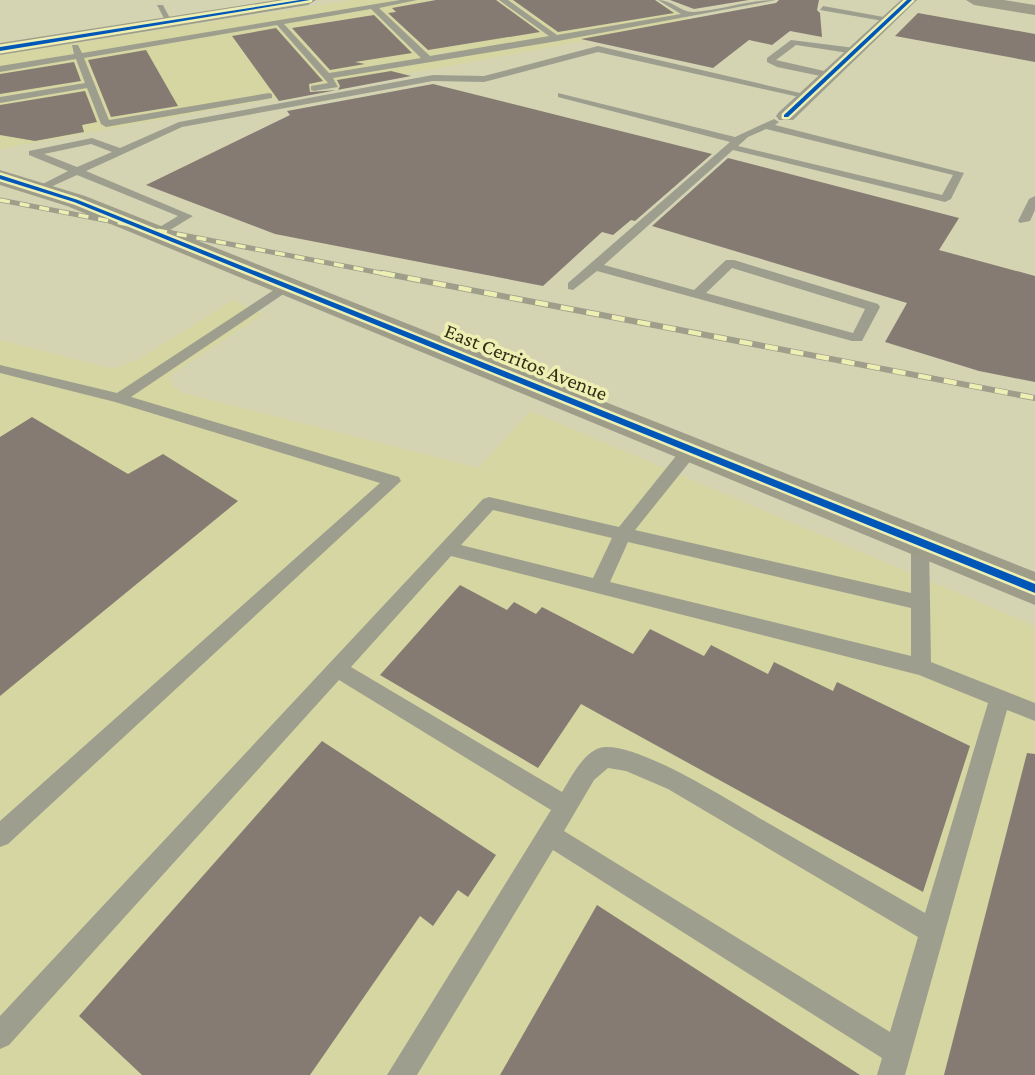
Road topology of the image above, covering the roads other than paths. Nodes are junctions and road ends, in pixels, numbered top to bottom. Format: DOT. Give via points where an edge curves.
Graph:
graph roads {
  1 [pos="412,0"];
  2 [pos="503,0"];
  3 [pos="663,0"];
  4 [pos="772,0"];
  5 [pos="784,0"];
  6 [pos="804,0"];
  7 [pos="910,0"];
  8 [pos="974,0"];
  9 [pos="397,1"];
  10 [pos="308,6"];
  11 [pos="372,6"];
  12 [pos="822,8"];
  13 [pos="1035,10"];
  14 [pos="689,15"];
  15 [pos="889,20"];
  16 [pos="278,22"];
  17 [pos="71,37"];
  18 [pos="558,39"];
  19 [pos="0,49"];
  20 [pos="855,51"];
  21 [pos="79,55"];
  22 [pos="429,60"];
  23 [pos="0,69"];
  24 [pos="830,75"];
  25 [pos="327,76"];
  26 [pos="91,85"];
  27 [pos="309,89"];
  28 [pos="283,94"];
  29 [pos="561,95"];
  30 [pos="808,96"];
  31 [pos="0,100"];
  32 [pos="786,116"];
  33 [pos="765,126"];
  34 [pos="735,144"];
  35 [pos="120,151"];
  36 [pos="76,170"];
  37 [pos="0,177"];
  38 [pos="40,188"];
  39 [pos="1035,199"];
  40 [pos="1024,221"];
  41 [pos="157,234"];
  42 [pos="595,267"];
  43 [pos="286,286"];
  44 [pos="573,286"];
  45 [pos="697,294"];
  46 [pos="0,369"];
  47 [pos="119,398"];
  48 [pos="690,450"];
  49 [pos="622,535"];
  50 [pos="920,543"];
  51 [pos="447,548"];
  52 [pos="600,585"];
  53 [pos="1035,589"];
  54 [pos="921,603"];
  55 [pos="920,667"];
  56 [pos="337,669"];
  57 [pos="1000,697"];
  58 [pos="1035,712"];
  59 [pos="566,807"];
  60 [pos="549,834"];
  61 [pos="0,836"];
  62 [pos="932,931"];
  63 [pos="0,1036"];
  64 [pos="894,1063"];
  65 [pos="401,1075"];
  1 -- 9 [label="lane"];
  2 -- 18 [label="lane"];
  3 -- 14 [label="lane"];
  4 -- 14 [label="lane"];
  5 -- 6 [label="lane"];
  7 -- 15 [label="street"];
  8 -- 13 [label="main road"];
  9 -- 11 [label="lane"];
  10 -- 11 [label="lane"];
  10 -- 16 [label="lane"];
  10 -- 17 [label="main road" via="165,14"];
  11 -- 22 [label="lane"];
  12 -- 15 [label="lane"];
  14 -- 18 [label="lane"];
  15 -- 20 [label="street"];
  16 -- 21 [label="lane"];
  16 -- 25 [label="lane"];
  17 -- 19 [label="main road"];
  17 -- 21 [label="lane"];
  18 -- 22 [label="lane"];
  20 -- 24 [label="street"];
  20 -- 24 [label="lane" via="794,42 770,60"];
  21 -- 23 [label="lane"];
  21 -- 26 [label="lane"];
  22 -- 25 [label="lane"];
  24 -- 30 [label="street"];
  25 -- 27 [label="lane" via="335,85"];
  26 -- 28 [label="lane" via="106,124"];
  26 -- 31 [label="lane"];
  29 -- 34 [label="lane"];
  30 -- 32 [label="street"];
  30 -- 35 [label="lane" via="597,49 484,79 433,78 179,125"];
  32 -- 33 [label="lane"];
  33 -- 34 [label="lane"];
  33 -- 34 [label="lane" via="959,173 945,199"];
  34 -- 42 [label="lane"];
  35 -- 36 [label="lane"];
  35 -- 36 [label="lane" via="92,141 33,153"];
  36 -- 38 [label="lane"];
  36 -- 41 [label="lane" via="187,216"];
  37 -- 38 [label="main road, East Cerritos Avenue"];
  38 -- 41 [label="main road, East Cerritos Avenue"];
  39 -- 40 [label="lane"];
  41 -- 43 [label="main road, East Cerritos Avenue"];
  42 -- 44 [label="lane"];
  42 -- 45 [label="lane"];
  43 -- 47 [label="lane"];
  43 -- 48 [label="main road, East Cerritos Avenue"];
  45 -- 45 [label="lane" via="857,338 873,307 730,263"];
  46 -- 47 [label="lane"];
  47 -- 61 [label="lane" via="393,481"];
  48 -- 49 [label="lane"];
  48 -- 50 [label="main road, East Cerritos Avenue"];
  49 -- 51 [label="lane" via="489,503"];
  49 -- 52 [label="lane"];
  49 -- 54 [label="lane"];
  50 -- 53 [label="main road, East Cerritos Avenue"];
  50 -- 54 [label="lane"];
  51 -- 52 [label="lane"];
  51 -- 56 [label="lane"];
  52 -- 55 [label="lane"];
  54 -- 55 [label="lane"];
  55 -- 57 [label="lane"];
  56 -- 59 [label="lane"];
  56 -- 63 [label="lane"];
  57 -- 58 [label="lane"];
  57 -- 62 [label="lane"];
  59 -- 60 [label="lane"];
  59 -- 62 [label="lane" via="586,773 604,757 628,761 676,782"];
  60 -- 64 [label="lane"];
  60 -- 65 [label="lane"];
  62 -- 64 [label="lane"];
}
